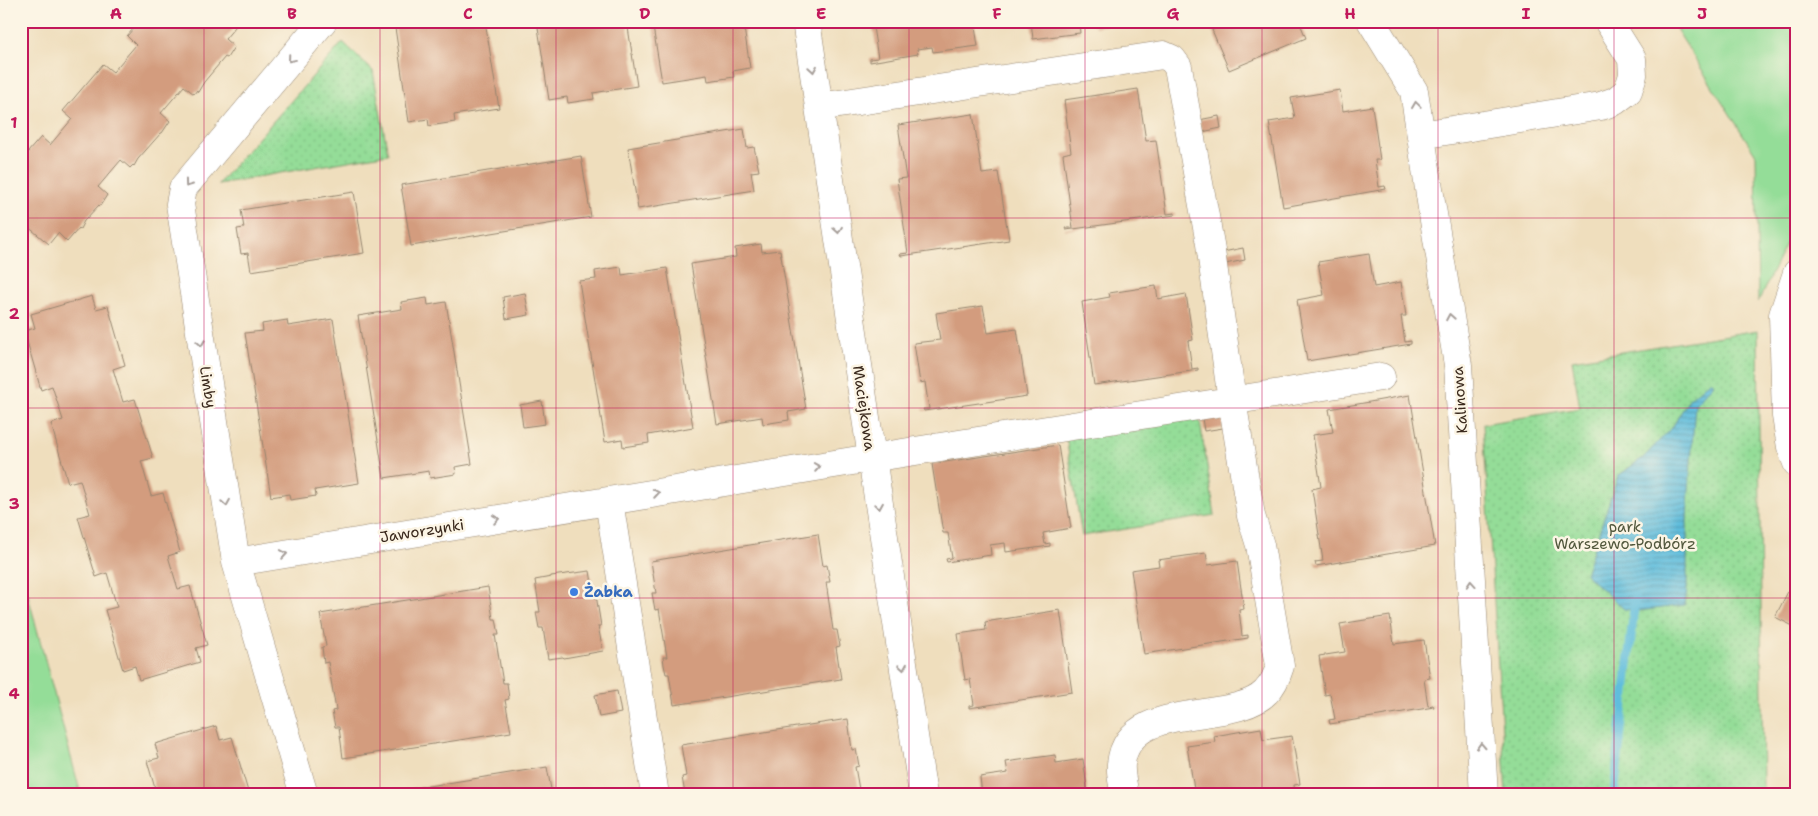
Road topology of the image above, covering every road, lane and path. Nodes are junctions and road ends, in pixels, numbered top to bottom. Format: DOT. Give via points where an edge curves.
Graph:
graph roads {
  1 [pos="323,21"];
  2 [pos="806,21"];
  3 [pos="1371,21"];
  4 [pos="1608,21"];
  5 [pos="819,107"];
  6 [pos="1421,135"];
  7 [pos="1797,273"];
  8 [pos="1381,377"];
  9 [pos="1232,400"];
  10 [pos="871,458"];
  11 [pos="1797,463"];
  12 [pos="609,501"];
  13 [pos="236,562"];
  14 [pos="304,795"];
  15 [pos="655,795"];
  16 [pos="923,795"];
  17 [pos="1125,795"];
  18 [pos="1484,795"];
  1 -- 13 [label="street, Limby, one-way" via="183,188 180,204"];
  2 -- 5 [label="street, Maciejkowa, one-way"];
  6 -- 3 [label="street, Kalinowa, one-way" via="1414,91"];
  4 -- 6 [label="street" via="1632,59 1633,75 1628,91 1615,101 1601,106"];
  5 -- 9 [label="street" via="1163,55 1172,60 1178,67 1210,244"];
  5 -- 10 [label="street, Maciejkowa, one-way"];
  18 -- 6 [label="street, Kalinowa, one-way" via="1458,365"];
  7 -- 11 [label="street" via="1783,315 1786,416"];
  8 -- 9 [label="street, Jaworzynki"];
  9 -- 10 [label="street, Jaworzynki"];
  9 -- 17 [label="street" via="1280,666 1265,694 1245,705 1159,721 1138,733 1128,746 1121,765"];
  12 -- 10 [label="street, Jaworzynki, one-way"];
  10 -- 16 [label="street, Maciejkowa, one-way"];
  13 -- 12 [label="street, Jaworzynki, one-way"];
  12 -- 15 [label="street"];
  13 -- 14 [label="street, Limby"];
}
